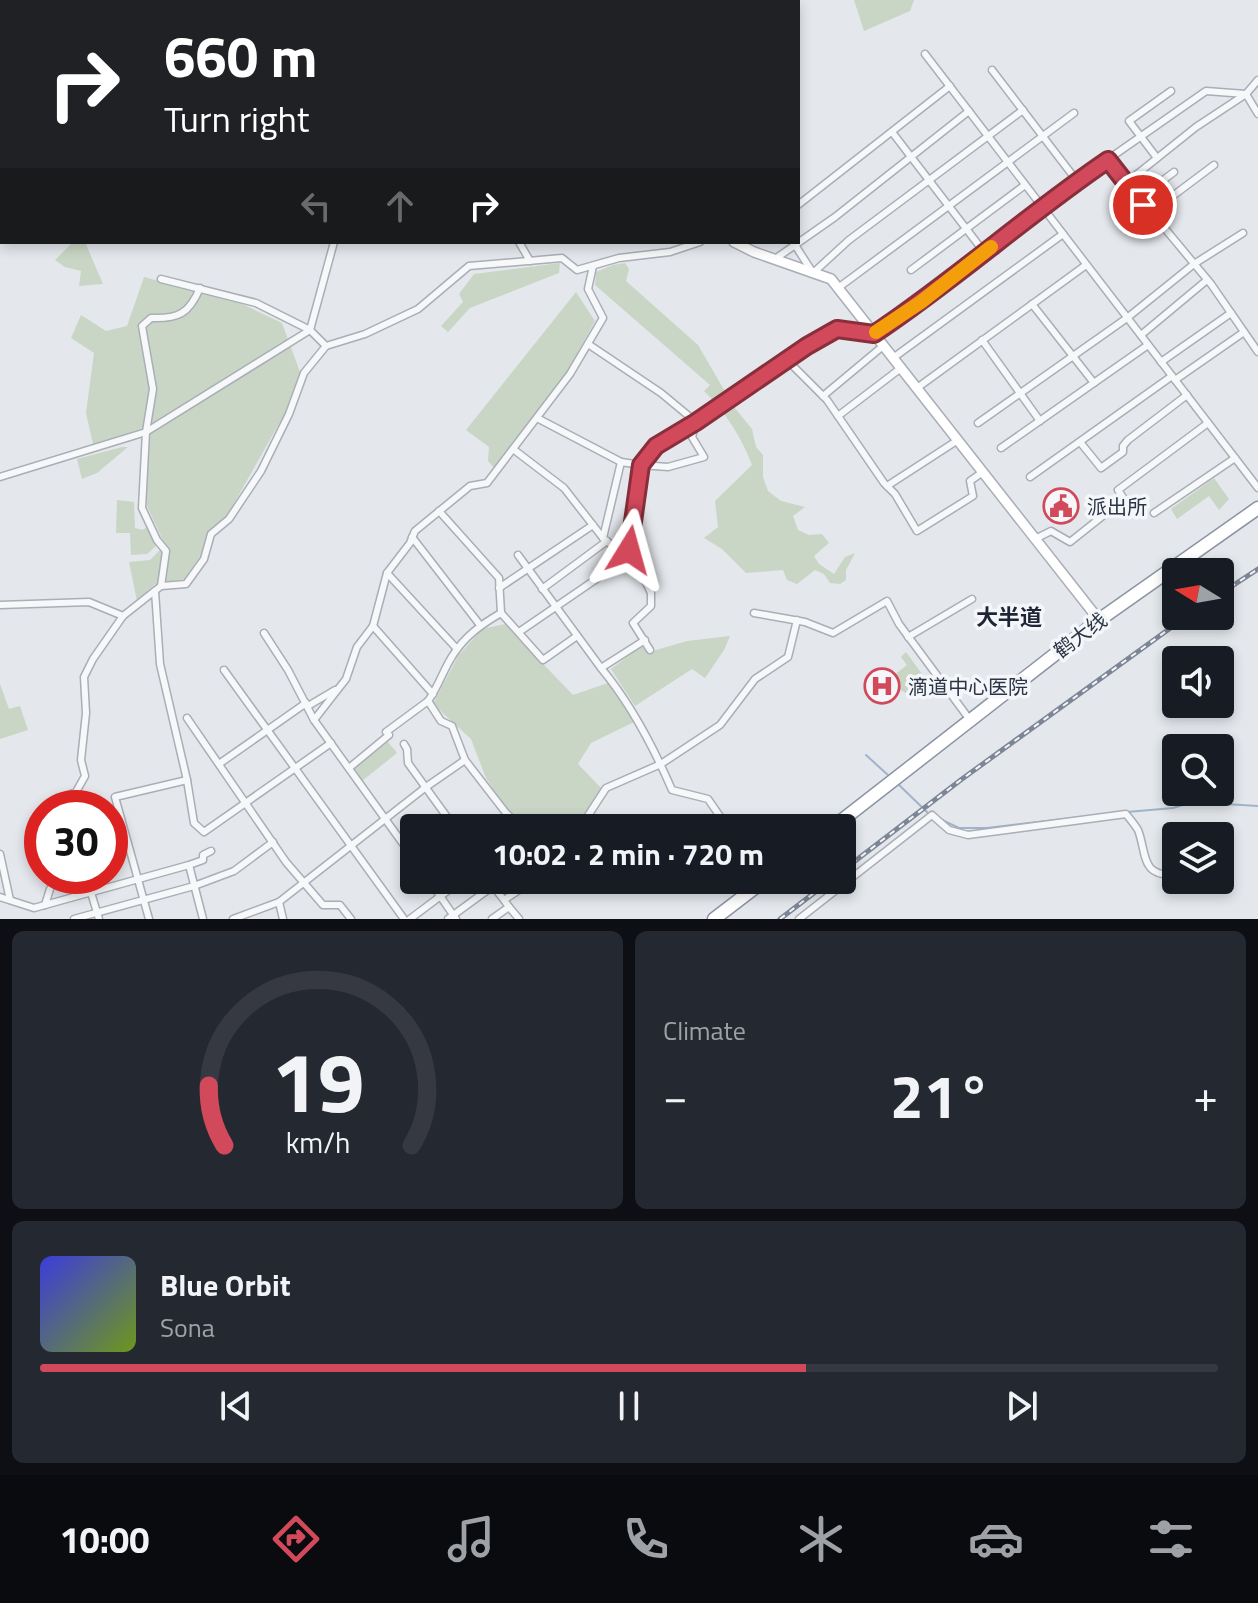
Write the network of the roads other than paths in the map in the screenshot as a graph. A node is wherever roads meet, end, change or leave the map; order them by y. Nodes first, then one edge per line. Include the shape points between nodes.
1 (925, 54) dead end
2 (992, 70) dead end
3 (1258, 80) edge
4 (950, 86) junction
5 (1171, 91) dead end
6 (1246, 94) junction
7 (1023, 110) junction
8 (969, 111) junction
9 (1074, 113) dead end
10 (1258, 114) edge
11 (892, 132) junction
12 (1042, 135) junction
13 (988, 136) junction
14 (1142, 138) junction
15 (910, 157) junction
16 (1157, 158) junction
17 (1108, 160) junction
18 (1007, 161) junction
19 (1214, 165) dead end
20 (1174, 172) dead end
21 (928, 181) junction
22 (1077, 181) junction
23 (1126, 183) junction
24 (1025, 185) junction
25 (1138, 199) junction
26 (800, 203) edge
27 (947, 206) junction
28 (1043, 208) junction
29 (1150, 213) junction
30 (965, 230) junction
31 (1243, 233) dead end
32 (1063, 234) junction
33 (800, 240) edge
34 (333, 244) edge
35 (520, 244) edge
36 (694, 244) edge
37 (739, 244) edge
38 (794, 244) edge
39 (984, 252) junction
40 (775, 259) junction
41 (530, 261) junction
42 (1194, 264) junction
43 (1086, 265) junction
44 (593, 266) junction
45 (911, 270) dead end
46 (813, 273) junction
47 (161, 279) dead end
48 (1207, 280) junction
49 (200, 288) junction
50 (838, 288) junction
51 (1032, 304) junction
52 (1231, 313) junction
53 (1127, 318) junction
54 (310, 330) junction
55 (1244, 332) junction
56 (874, 334) junction
57 (1141, 335) junction
58 (982, 340) junction
59 (588, 344) junction
60 (1148, 345) junction
61 (326, 346) junction
62 (883, 346) junction
63 (1258, 352) edge
64 (1072, 357) junction
65 (893, 358) junction
66 (788, 361) junction
67 (1161, 362) junction
68 (901, 368) junction
69 (1173, 378) junction
70 (1094, 383) junction
71 (917, 388) junction
72 (1021, 393) junction
73 (1187, 395) junction
74 (823, 396) junction
75 (838, 416) junction
76 (537, 418) junction
77 (1040, 421) junction
78 (696, 422) junction
79 (978, 423) dead end
80 (1208, 423) junction
81 (146, 432) junction
82 (958, 440) junction
83 (1080, 442) junction
84 (1001, 448) dead end
85 (513, 449) junction
86 (1235, 458) junction
87 (621, 462) junction
88 (641, 465) junction
89 (983, 472) junction
90 (0, 477) edge
91 (1030, 477) dead end
92 (887, 486) junction
93 (1258, 488) edge
94 (1258, 508) edge
95 (439, 511) junction
96 (1154, 513) dead end
97 (593, 525) junction
98 (412, 537) junction
99 (1035, 539) junction
100 (605, 540) junction
101 (518, 555) dead end
102 (627, 558) junction
103 (528, 570) junction
104 (387, 573) junction
105 (499, 588) junction
106 (158, 589) junction
107 (542, 589) junction
108 (972, 599) dead end
109 (0, 605) edge
110 (555, 606) junction
111 (501, 613) junction
112 (754, 613) dead end
113 (123, 616) junction
114 (797, 620) junction
115 (1099, 620) junction
116 (480, 625) junction
117 (373, 626) junction
118 (519, 632) junction
119 (264, 633) dead end
120 (577, 636) junction
121 (908, 637) junction
122 (645, 640) junction
123 (457, 649) junction
124 (650, 650) dead end
125 (601, 668) junction
126 (224, 670) dead end
127 (338, 689) junction
128 (433, 694) junction
129 (428, 701) junction
130 (307, 705) junction
131 (187, 718) dead end
132 (314, 720) junction
133 (970, 720) junction
134 (266, 730) junction
135 (331, 743) junction
136 (404, 744) dead end
137 (465, 760) junction
138 (219, 764) junction
139 (661, 764) junction
140 (349, 768) junction
141 (295, 770) junction
142 (187, 780) junction
143 (426, 787) junction
144 (77, 790) edge
145 (246, 804) junction
146 (445, 814) edge
147 (507, 814) edge
148 (589, 814) edge
149 (718, 814) edge
150 (850, 814) edge
151 (385, 819) junction
152 (400, 840) edge
153 (273, 842) junction
154 (351, 846) junction
155 (211, 851) dead end
156 (0, 854) edge
157 (189, 865) junction
158 (1162, 873) edge
159 (138, 878) junction
160 (128, 881) edge
161 (303, 881) junction
162 (194, 886) junction
163 (49, 894) edge
164 (81, 894) edge
165 (92, 894) edge
166 (444, 894) edge
167 (479, 894) edge
168 (500, 894) edge
169 (518, 894) edge
170 (747, 894) edge
171 (441, 896) junction
172 (0, 897) edge
173 (144, 899) junction
174 (10, 900) junction
175 (279, 902) junction
176 (507, 903) junction
177 (34, 908) junction
178 (98, 916) edge
179 (453, 918) edge
180 (38, 919) edge
181 (74, 919) edge
182 (149, 919) edge
183 (203, 919) edge
184 (233, 919) edge
185 (283, 919) edge
186 (351, 919) edge
187 (404, 919) edge
188 (410, 919) edge
189 (492, 919) edge
190 (519, 919) edge
191 (714, 919) edge
192 (799, 919) edge

1 - 4 street
2 - 7 street
3 - 6 street
4 - 8 street
4 - 11 street
5 - 14 street via 1129,121
6 - 10 street
6 - 14 street via 1206,91
6 - 16 street
7 - 12 street
7 - 13 street
8 - 13 street
8 - 15 street
9 - 12 street
11 - 15 street
11 - 26 street
12 - 18 street
12 - 22 street
13 - 18 street
13 - 21 street
14 - 16 street
14 - 17 street
15 - 21 street
15 - 33 street
16 - 23 street
17 - 22 street
17 - 23 street
18 - 24 street
18 - 27 street
19 - 29 street
20 - 25 street
21 - 27 street
21 - 46 street
22 - 28 street
23 - 25 street
24 - 28 street
24 - 30 street
25 - 29 street
27 - 30 street
27 - 50 street
28 - 32 street
28 - 39 street
29 - 42 street
30 - 39 street
30 - 45 street
31 - 42 street
32 - 43 street
32 - 65 street
34 - 54 street
35 - 41 street
36 - 44 street
37 - 40 street
38 - 40 street
38 - 46 street
39 - 56 street
40 - 46 street
41 - 44 street via 562,258 577,270
41 - 61 street via 469,266 418,309
42 - 48 street
42 - 53 street
43 - 51 street
43 - 53 street
44 - 59 street via 588,289 603,318
46 - 50 street via 831,279
47 - 49 street
48 - 52 street
48 - 57 street
49 - 54 street via 256,303
49 - 81 street via 193,304 174,318 151,318 142,326 153,389
50 - 56 street
51 - 58 street
51 - 64 street
52 - 55 street
52 - 67 street
53 - 57 street
53 - 64 street
54 - 61 street
54 - 81 street
55 - 63 street
55 - 69 street
56 - 62 street
56 - 66 street via 837,329
57 - 60 street
58 - 71 street
58 - 72 street
59 - 76 street
59 - 78 street
60 - 67 street
60 - 70 street
61 - 106 street via 304,373 261,471 229,519 211,534 204,559 186,584
62 - 65 street
62 - 74 street
64 - 70 street
64 - 72 street
65 - 68 street
66 - 74 street
66 - 78 street
67 - 69 street
68 - 71 street
68 - 75 street
69 - 73 street
69 - 83 street
70 - 77 street
71 - 82 street
72 - 77 street
72 - 79 street
73 - 80 street
73 - 83 street via 1101,468
74 - 75 street
75 - 92 street
76 - 85 street
76 - 87 street
77 - 84 street
78 - 88 street via 656,446
78 - 88 street via 692,437 704,457 668,467
80 - 86 street
80 - 99 street via 1118,490 1124,499 1070,542 1051,531
81 - 90 street
81 - 106 street via 142,508 166,551
82 - 89 street
82 - 92 street
83 - 91 street
85 - 95 street via 487,483 470,486
85 - 97 street via 564,488
86 - 93 street
86 - 96 street
87 - 88 street
87 - 100 street
88 - 102 street
89 - 92 street via 970,481 973,496 917,531
89 - 99 street
94 - 115 highway, 鹤大线
95 - 98 street
95 - 105 street via 499,578
97 - 100 street
97 - 103 street
98 - 104 street
98 - 116 street
99 - 115 street
100 - 102 street
100 - 107 street
101 - 103 street
102 - 110 street
102 - 122 street via 639,568 651,593 651,606 633,623
103 - 105 street
103 - 107 street
104 - 117 street
104 - 123 street
105 - 111 street
106 - 113 street
106 - 142 street via 160,664
107 - 110 street
108 - 121 street
109 - 113 street via 89,602
110 - 118 street
110 - 120 street
111 - 116 street
111 - 118 street
112 - 114 street
113 - 144 street via 84,677 85,776
114 - 121 street via 833,633 887,601
114 - 139 street via 788,657 755,679 720,725
115 - 133 highway, 鹤大线
116 - 123 street
117 - 127 street
117 - 128 street
118 - 120 street via 543,660
119 - 130 street
120 - 125 street
121 - 133 street
122 - 124 street
122 - 125 street
123 - 128 street
125 - 139 street
126 - 134 street
127 - 130 street
127 - 132 street
128 - 129 street
129 - 137 street via 441,721 452,726
129 - 140 street
130 - 132 street
130 - 134 street
131 - 138 street
132 - 135 street
133 - 150 highway, 鹤大线
134 - 138 street
134 - 141 street
135 - 140 street
135 - 141 street
136 - 143 street via 408,763
137 - 143 street
137 - 147 street
138 - 145 street
139 - 148 street via 606,788
139 - 149 street via 672,790 708,799
140 - 151 street
141 - 145 street
141 - 154 street
142 - 145 street via 194,823 204,832
142 - 159 street via 115,797
143 - 146 street
143 - 151 street
145 - 153 street
151 - 152 street
151 - 154 street
153 - 161 street
153 - 162 street via 234,871
154 - 161 street
154 - 187 street
155 - 157 street
156 - 174 street
157 - 159 street
157 - 162 street
158 - 192 street via 1143,860 1138,830 1126,814 968,835 949,830 932,815
159 - 160 street
159 - 173 street
161 - 175 street
161 - 186 street via 323,905 340,905
162 - 173 street
162 - 183 street
163 - 177 street via 46,904
164 - 177 street
165 - 178 street
166 - 171 street
167 - 179 street
168 - 176 street
169 - 176 street
170 - 191 highway
171 - 179 street
171 - 188 street
172 - 174 street
173 - 178 street
173 - 182 street
174 - 177 street
175 - 184 street
175 - 185 street
176 - 189 street
176 - 190 street
177 - 180 street
178 - 181 street

